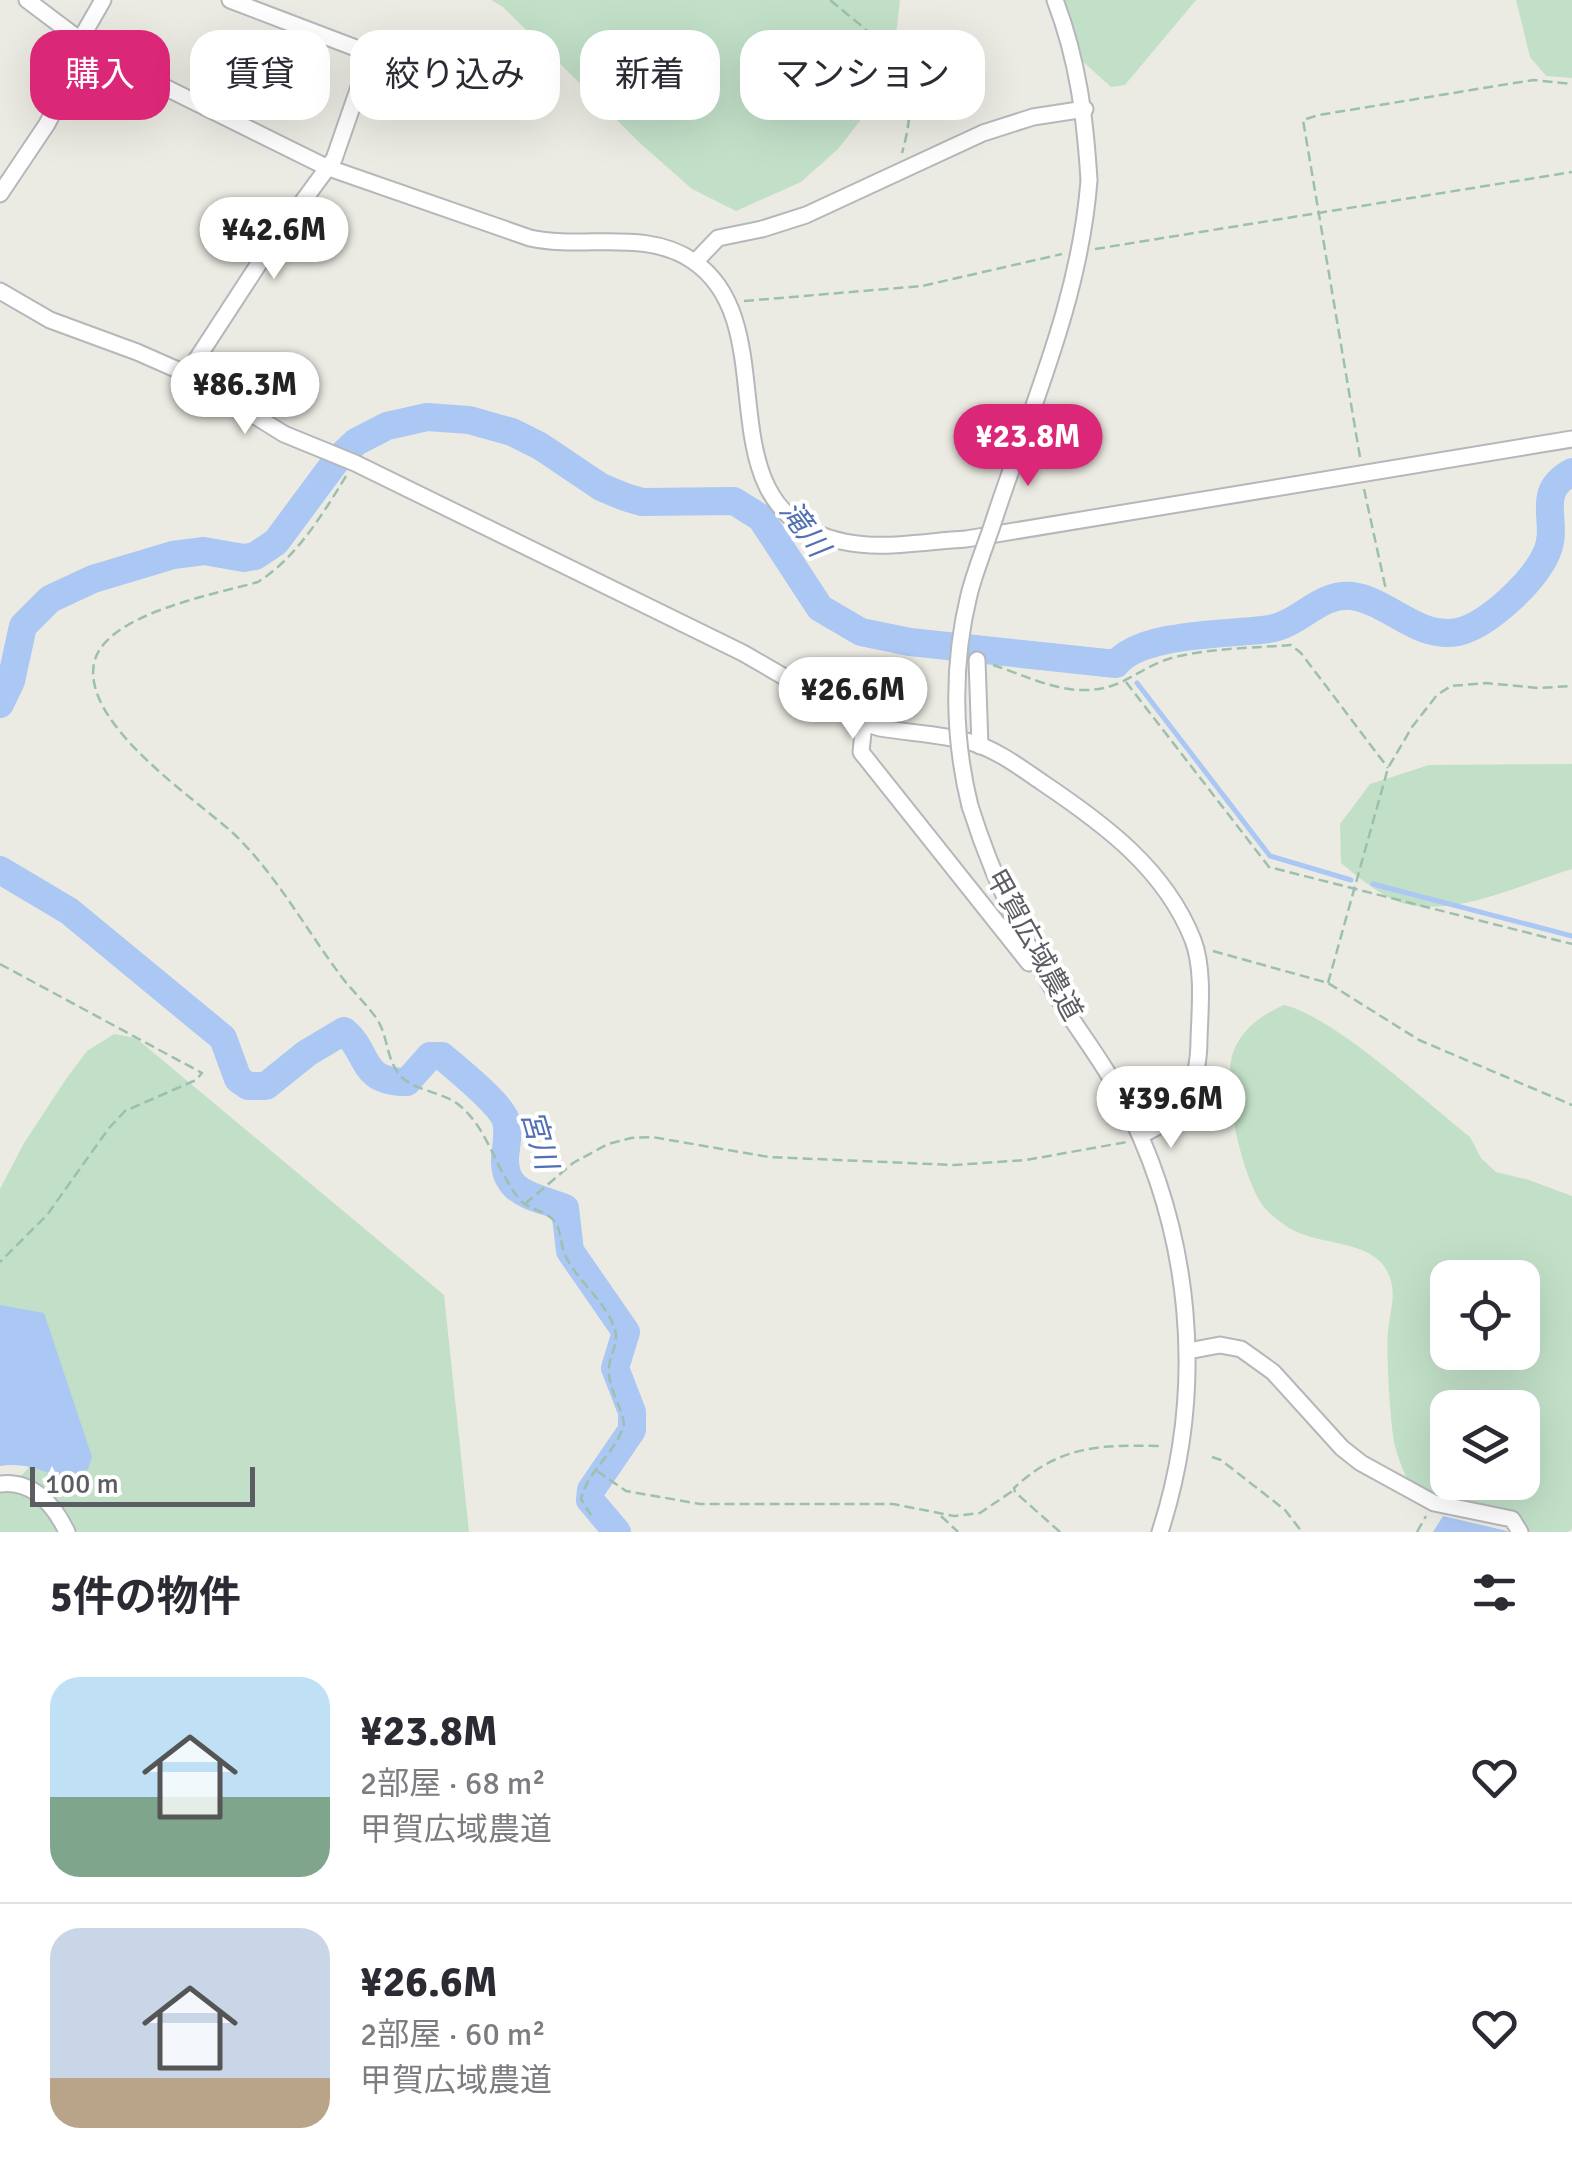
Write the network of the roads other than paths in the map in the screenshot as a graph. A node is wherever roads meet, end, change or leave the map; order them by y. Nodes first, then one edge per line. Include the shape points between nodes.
1 (26, 0) edge
2 (102, 0) edge
3 (230, 0) edge
4 (1055, 0) edge
5 (66, 30) edge
6 (89, 30) edge
7 (170, 87) edge
8 (1085, 109) junction
9 (47, 120) edge
10 (326, 167) junction
11 (0, 194) edge
12 (695, 262) junction
13 (0, 291) edge
14 (186, 374) junction
15 (1572, 440) edge
16 (977, 660) road end
17 (864, 722) junction
18 (980, 746) junction
19 (1057, 997) junction
20 (1142, 1138) junction
21 (1188, 1350) junction
22 (0, 1484) edge
23 (67, 1532) edge
24 (1160, 1532) edge
25 (1520, 1532) edge

1 - 5 street
2 - 6 street
3 - 10 street via 369,58
4 - 8 street, 甲賀広域農道
7 - 10 street
8 - 12 street via 1007,124 806,214 718,238
8 - 19 street, 甲賀広域農道, bridge via 1089,180 1082,242 1064,317 969,594 957,692 970,806 1008,909
9 - 11 street
10 - 12 street via 530,238 635,242
10 - 14 street
12 - 15 street via 728,302 754,452 774,501 818,534 842,542 966,539
13 - 14 street via 50,320
14 - 17 street via 284,434 742,653
16 - 18 street
17 - 18 street
17 - 19 street via 861,752
18 - 20 street via 1099,820 1139,856 1194,943 1199,1064 1188,1098
19 - 20 street, 甲賀広域農道
20 - 21 street, 甲賀広域農道 via 1182,1272
21 - 24 street, 甲賀広域農道 via 1183,1440
21 - 25 street via 1227,1344 1242,1349 1274,1372 1352,1457 1434,1503 1512,1518
22 - 23 street via 27,1486 42,1496

